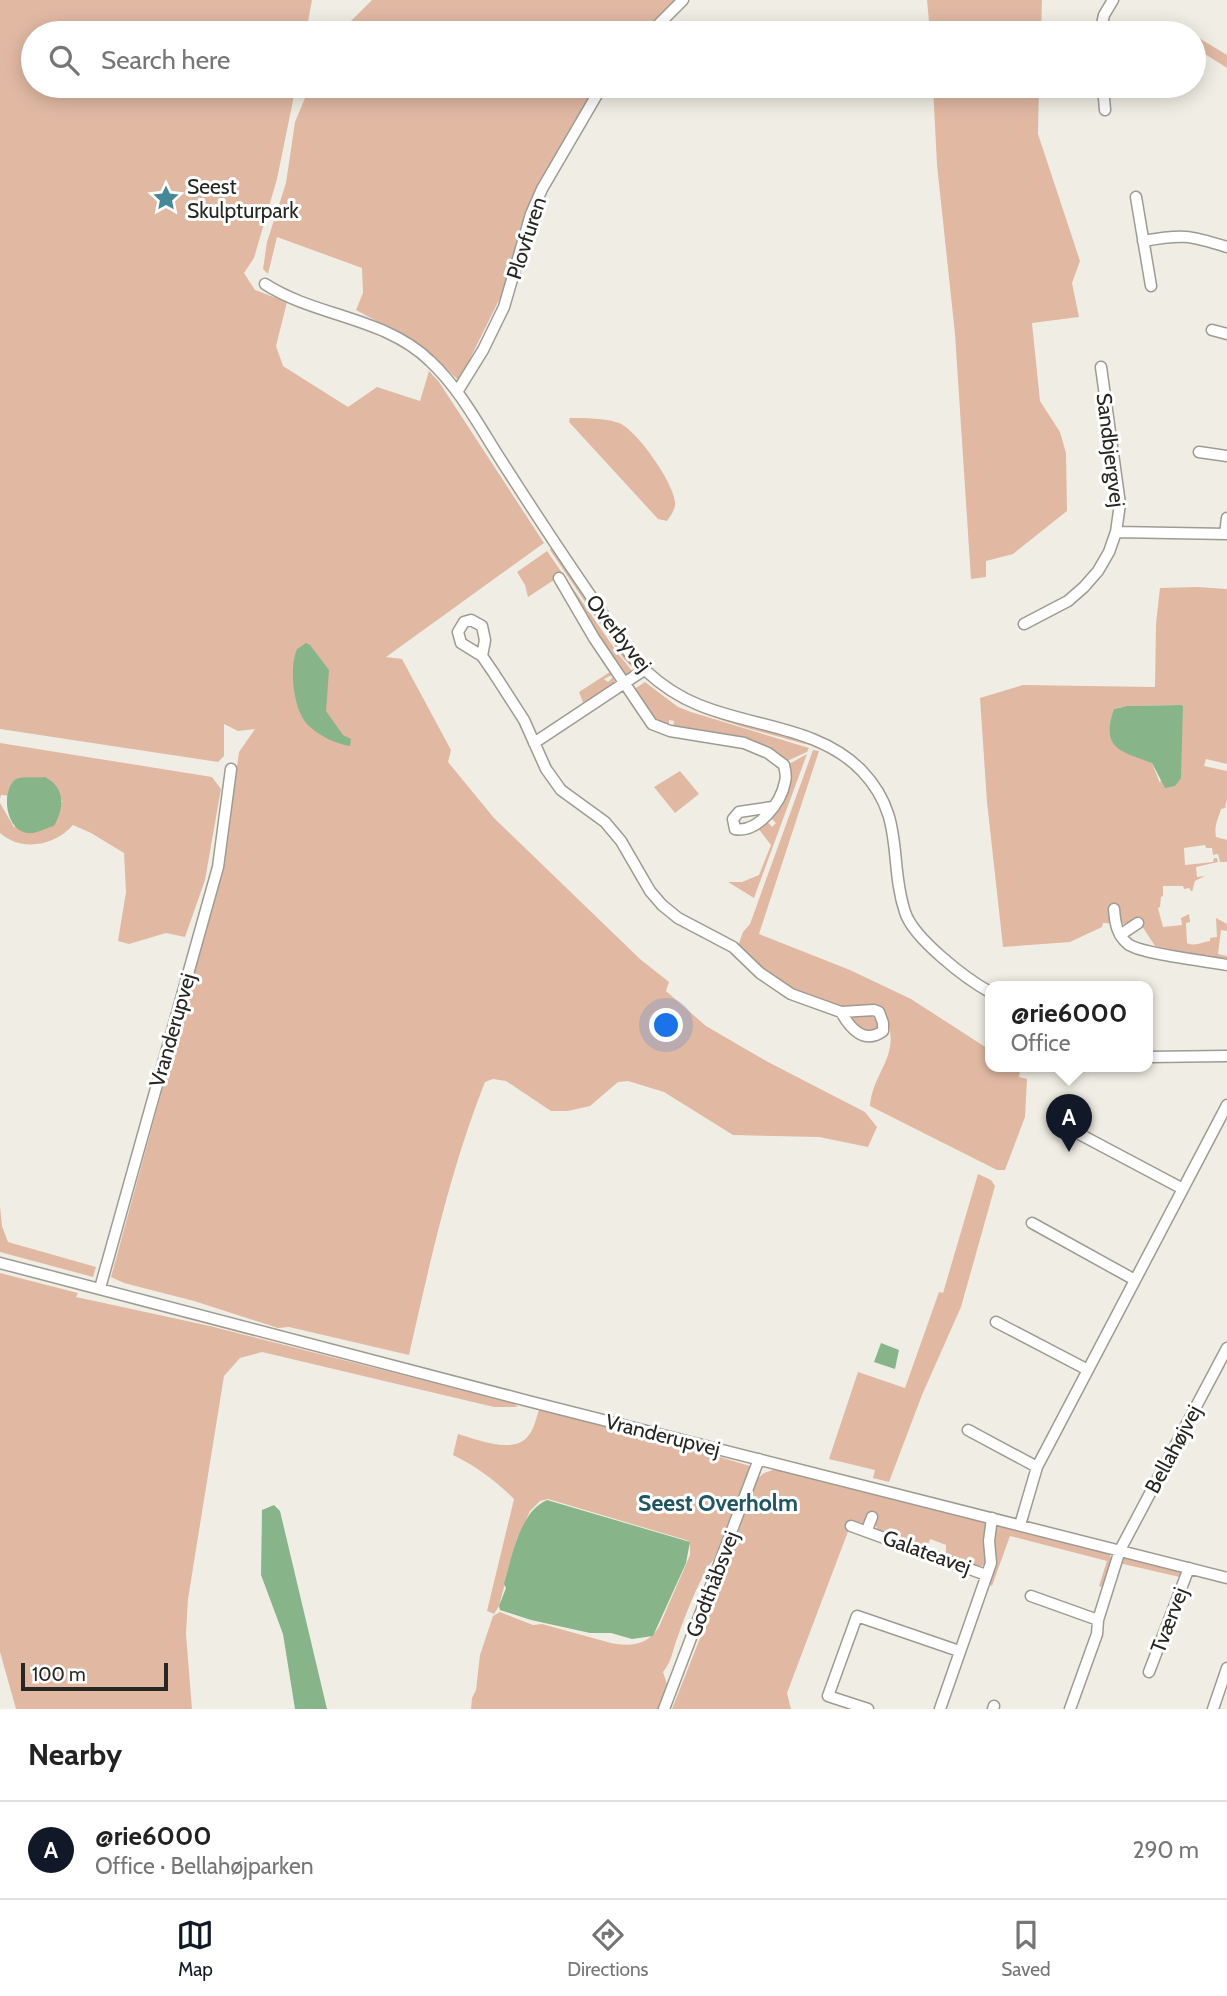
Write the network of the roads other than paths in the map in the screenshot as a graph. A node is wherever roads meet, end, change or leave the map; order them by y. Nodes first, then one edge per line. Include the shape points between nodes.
1 (683, 0) edge
2 (1113, 0) edge
3 (662, 21) edge
4 (1103, 21) edge
5 (595, 98) edge
6 (1104, 98) edge
7 (1105, 110) dead end
8 (1136, 197) dead end
9 (1143, 241) junction
10 (1227, 247) edge
11 (265, 284) dead end
12 (1151, 286) dead end
13 (1212, 330) dead end
14 (1227, 334) edge
15 (1101, 367) dead end
16 (457, 392) junction
17 (1199, 452) dead end
18 (1227, 456) edge
19 (1227, 518) edge
20 (1116, 532) junction
21 (1226, 534) edge
22 (559, 578) dead end
23 (1024, 624) dead end
24 (482, 656) dead end
25 (644, 670) junction
26 (623, 683) junction
27 (534, 743) junction
28 (232, 769) dead end
29 (772, 807) dead end
30 (1114, 909) dead end
31 (1138, 923) dead end
32 (1120, 935) junction
33 (1227, 965) edge
34 (985, 988) edge
35 (841, 1012) dead end
36 (1227, 1056) edge
37 (1153, 1057) edge
38 (1227, 1105) edge
39 (1068, 1128) dead end
40 (1183, 1189) junction
41 (1032, 1223) dead end
42 (0, 1263) edge
43 (1135, 1280) junction
44 (100, 1288) junction
45 (996, 1322) dead end
46 (1227, 1348) edge
47 (1088, 1370) junction
48 (968, 1430) dead end
49 (759, 1459) junction
50 (1037, 1467) junction
51 (872, 1517) dead end
52 (992, 1518) junction
53 (1020, 1525) junction
54 (851, 1526) dead end
55 (867, 1530) junction
56 (1119, 1550) junction
57 (1189, 1568) junction
58 (986, 1575) junction
59 (1227, 1578) edge
60 (1031, 1596) dead end
61 (1098, 1620) junction
62 (959, 1651) junction
63 (1227, 1668) edge
64 (1149, 1672) dead end
65 (664, 1709) edge
66 (868, 1709) edge
67 (940, 1709) edge
68 (1070, 1709) edge
69 (1213, 1709) edge

1 - 3 street
2 - 4 street
5 - 16 street, Plovfuren via 542,189 504,307
6 - 7 street
8 - 9 street
9 - 10 street via 1194,236
9 - 12 street
11 - 16 street, Overbyvej via 365,323 412,347
13 - 14 street
15 - 20 street, Sandbjergvej via 1120,503
16 - 25 street, Overbyvej via 554,544
17 - 18 street
19 - 21 street
20 - 21 street, Sandbjergvej
20 - 23 street, Sandbjergvej via 1098,571 1084,587 1068,601
22 - 26 street
24 - 27 street
25 - 26 street
25 - 34 street, Overbyvej via 701,706 814,740 862,771 890,819 908,922 945,960
26 - 27 street
26 - 29 street via 652,724 744,743 777,757 786,776
27 - 35 street via 561,790 605,822 662,905 733,947 779,987
28 - 44 street, Vranderupvej via 218,867
30 - 32 street
31 - 32 street
32 - 33 street via 1135,948
36 - 37 street
38 - 40 street
39 - 40 street
40 - 43 street
41 - 43 street
42 - 44 street, Vranderupvej
43 - 47 street
44 - 49 street, Vranderupvej
45 - 47 street
46 - 56 street, Bellahøjvej
47 - 50 street
48 - 50 street
49 - 52 street, Vranderupvej
49 - 65 street, Godthåbsvej
50 - 53 street
51 - 55 street, Galateavej
52 - 53 street, Vranderupvej
52 - 58 street, Galateavej via 991,1563
53 - 56 street, Vranderupvej
54 - 55 street, Galateavej
55 - 58 street, Galateavej
56 - 57 street, Vranderupvej
56 - 61 street, Bellahøjvej
57 - 59 street, Vranderupvej
57 - 64 street, Tværvej
58 - 62 street, Galateavej
60 - 61 street
61 - 68 street, Bellahøjvej
62 - 66 street via 857,1616 828,1696
62 - 67 street, Galateavej
63 - 69 street

